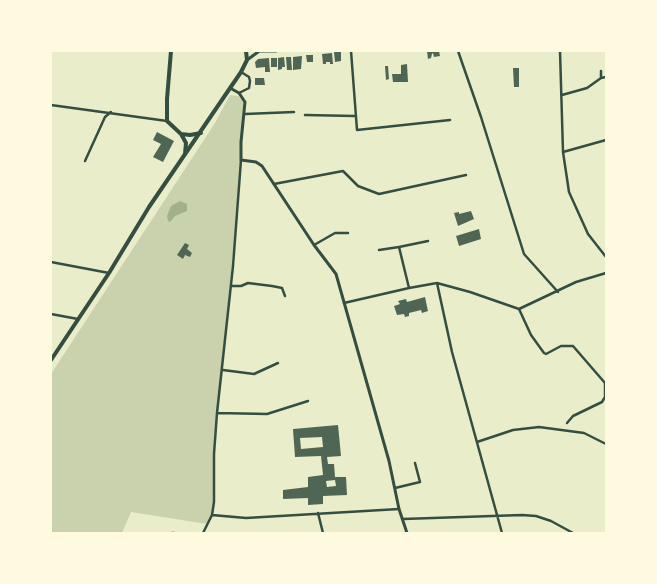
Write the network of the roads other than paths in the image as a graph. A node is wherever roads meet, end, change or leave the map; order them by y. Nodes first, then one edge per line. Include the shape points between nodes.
1 (246, 51) edge
2 (276, 51) edge
3 (352, 51) edge
4 (458, 51) edge
5 (560, 51) edge
6 (170, 52) edge
7 (257, 52) edge
8 (247, 60) junction
9 (601, 71) dead end
10 (241, 72) junction
11 (606, 77) edge
12 (601, 78) junction
13 (230, 88) junction
14 (239, 93) junction
15 (562, 95) junction
16 (51, 105) edge
17 (111, 112) junction
18 (294, 112) dead end
19 (245, 114) junction
20 (305, 115) dead end
21 (356, 116) junction
22 (450, 120) dead end
23 (168, 121) junction
24 (200, 133) junction
25 (180, 134) junction
26 (606, 140) edge
27 (563, 152) junction
28 (185, 156) junction
29 (241, 160) junction
30 (85, 161) dead end
31 (466, 175) dead end
32 (274, 184) junction
33 (348, 233) dead end
34 (428, 241) dead end
35 (314, 245) junction
36 (399, 247) junction
37 (379, 250) dead end
38 (606, 257) edge
39 (51, 262) edge
40 (109, 273) junction
41 (606, 273) edge
42 (437, 283) junction
43 (231, 286) junction
44 (409, 288) junction
45 (558, 292) junction
46 (285, 296) dead end
47 (344, 303) junction
48 (519, 309) junction
49 (51, 314) edge
50 (78, 319) junction
51 (51, 360) edge
52 (278, 363) dead end
53 (223, 370) junction
54 (308, 401) dead end
55 (218, 413) junction
56 (567, 423) dead end
57 (477, 442) junction
58 (606, 444) edge
59 (415, 463) dead end
60 (396, 488) junction
61 (400, 509) junction
62 (318, 513) junction
63 (212, 515) junction
64 (497, 516) junction
65 (403, 519) junction
66 (203, 533) edge
67 (324, 533) edge
68 (407, 533) edge
69 (502, 533) edge
70 (573, 533) edge

1 - 8 main road
2 - 7 street
3 - 21 street
4 - 45 street via 524,254
5 - 15 street
6 - 23 main road
7 - 8 street
8 - 10 main road
9 - 12 street
10 - 13 main road
10 - 14 street via 250,81 249,88
11 - 12 street
12 - 15 street via 587,88
13 - 14 street
13 - 24 main road
14 - 19 street via 245,102
15 - 27 street
16 - 17 street
17 - 23 street
17 - 30 street via 105,117
18 - 19 street
19 - 29 street
20 - 21 street
21 - 22 street via 357,130
23 - 25 main road
24 - 25 main road
24 - 28 main road
25 - 28 main road via 186,143
26 - 27 street
27 - 38 street via 568,192 588,234
28 - 40 main road
29 - 32 street via 262,166
29 - 43 street
31 - 32 street via 379,194 358,186 343,171
32 - 35 street
33 - 35 street via 335,233
34 - 36 street
35 - 47 street via 336,274
36 - 37 street
36 - 44 street
39 - 40 street
40 - 50 main road
41 - 45 street
42 - 44 street
42 - 48 street
42 - 57 street
43 - 46 street via 248,283 282,288
43 - 53 street
44 - 47 street
45 - 48 street
47 - 60 street
48 - 56 street via 544,353 561,346 573,346 605,383 602,402 573,416
49 - 50 street
50 - 51 main road
52 - 53 street via 254,374
53 - 55 street
54 - 55 street via 267,414
55 - 63 street
57 - 58 street via 513,430 539,427 584,433
57 - 64 street
59 - 60 street via 420,482
60 - 61 street
61 - 62 street
61 - 65 street
62 - 63 street via 246,518
62 - 67 street
63 - 66 street
64 - 65 street
64 - 69 street
64 - 70 street via 536,516
65 - 68 street

